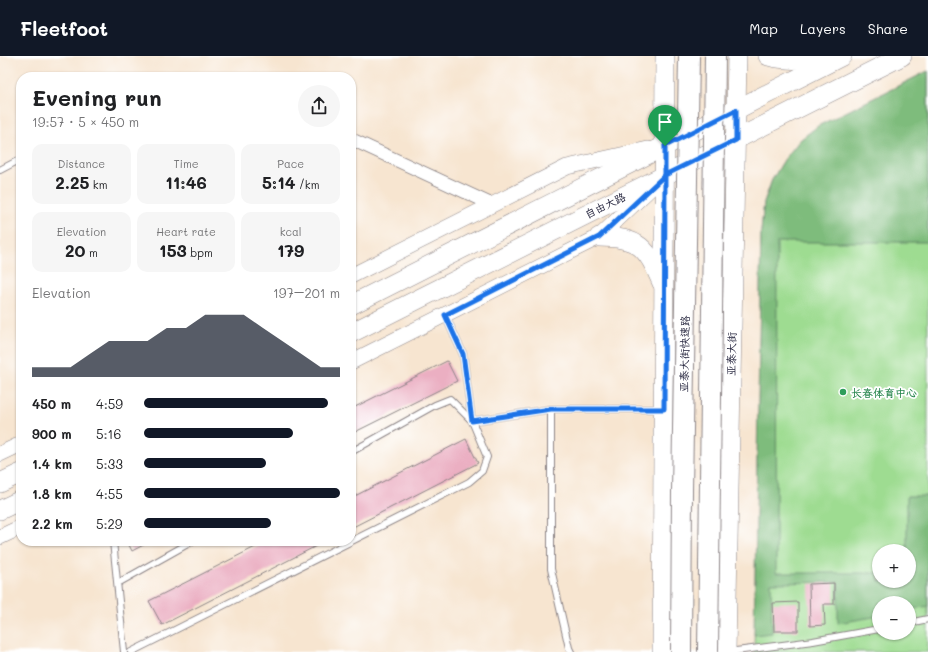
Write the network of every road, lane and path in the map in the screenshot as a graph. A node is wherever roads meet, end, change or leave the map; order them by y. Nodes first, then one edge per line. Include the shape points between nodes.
1 (665, 56) edge
2 (688, 56) edge
3 (715, 56) edge
4 (737, 56) edge
5 (768, 56) edge
6 (822, 56) edge
7 (842, 56) edge
8 (902, 56) edge
9 (736, 110) junction
10 (736, 140) junction
11 (356, 141) edge
12 (665, 146) junction
13 (16, 162) edge
14 (0, 170) edge
15 (665, 175) junction
16 (493, 204) junction
17 (599, 237) junction
18 (356, 273) edge
19 (665, 288) junction
20 (356, 302) edge
21 (445, 315) junction
22 (356, 330) edge
23 (356, 360) edge
24 (551, 409) junction
25 (664, 409) junction
26 (472, 421) junction
27 (16, 446) edge
28 (356, 449) edge
29 (0, 454) edge
30 (16, 476) edge
31 (0, 484) edge
32 (16, 502) edge
33 (0, 510) edge
34 (16, 529) edge
35 (0, 537) edge
36 (356, 538) edge
37 (114, 546) edge
38 (184, 546) edge
39 (341, 546) edge
40 (118, 583) junction
41 (928, 619) edge
42 (916, 622) edge
43 (872, 629) edge
44 (124, 652) edge
45 (131, 652) edge
46 (571, 652) edge
47 (662, 652) edge
48 (681, 652) edge
49 (708, 652) edge
50 (726, 652) edge

1 - 12 main road
2 - 48 highway, 亚泰大街快速路, bridge
3 - 49 highway, bridge
4 - 9 main road, 亚泰大街
5 - 6 main road via 783,60
7 - 9 main road
8 - 10 main road, 自由大路
9 - 10 main road, 亚泰大街
9 - 12 main road
10 - 15 main road, 自由大路
10 - 50 main road, 亚泰大街
11 - 16 street
12 - 15 main road
12 - 16 street via 566,167
12 - 20 main road
13 - 14 lane
15 - 17 street
15 - 19 main road
15 - 22 main road, 自由大路
16 - 18 street
17 - 19 main road via 626,239 645,250
17 - 21 street
19 - 25 main road
21 - 23 street
21 - 26 lane via 463,354
24 - 25 lane
24 - 26 lane
24 - 46 lane via 551,569
25 - 47 main road
26 - 28 lane via 450,399
26 - 36 lane via 487,457 482,471 468,482
27 - 29 street
30 - 31 main road
32 - 33 main road
34 - 35 street
37 - 40 lane
38 - 40 lane
39 - 45 lane
40 - 44 lane
41 - 42 lane
43 - 50 lane via 813,641

